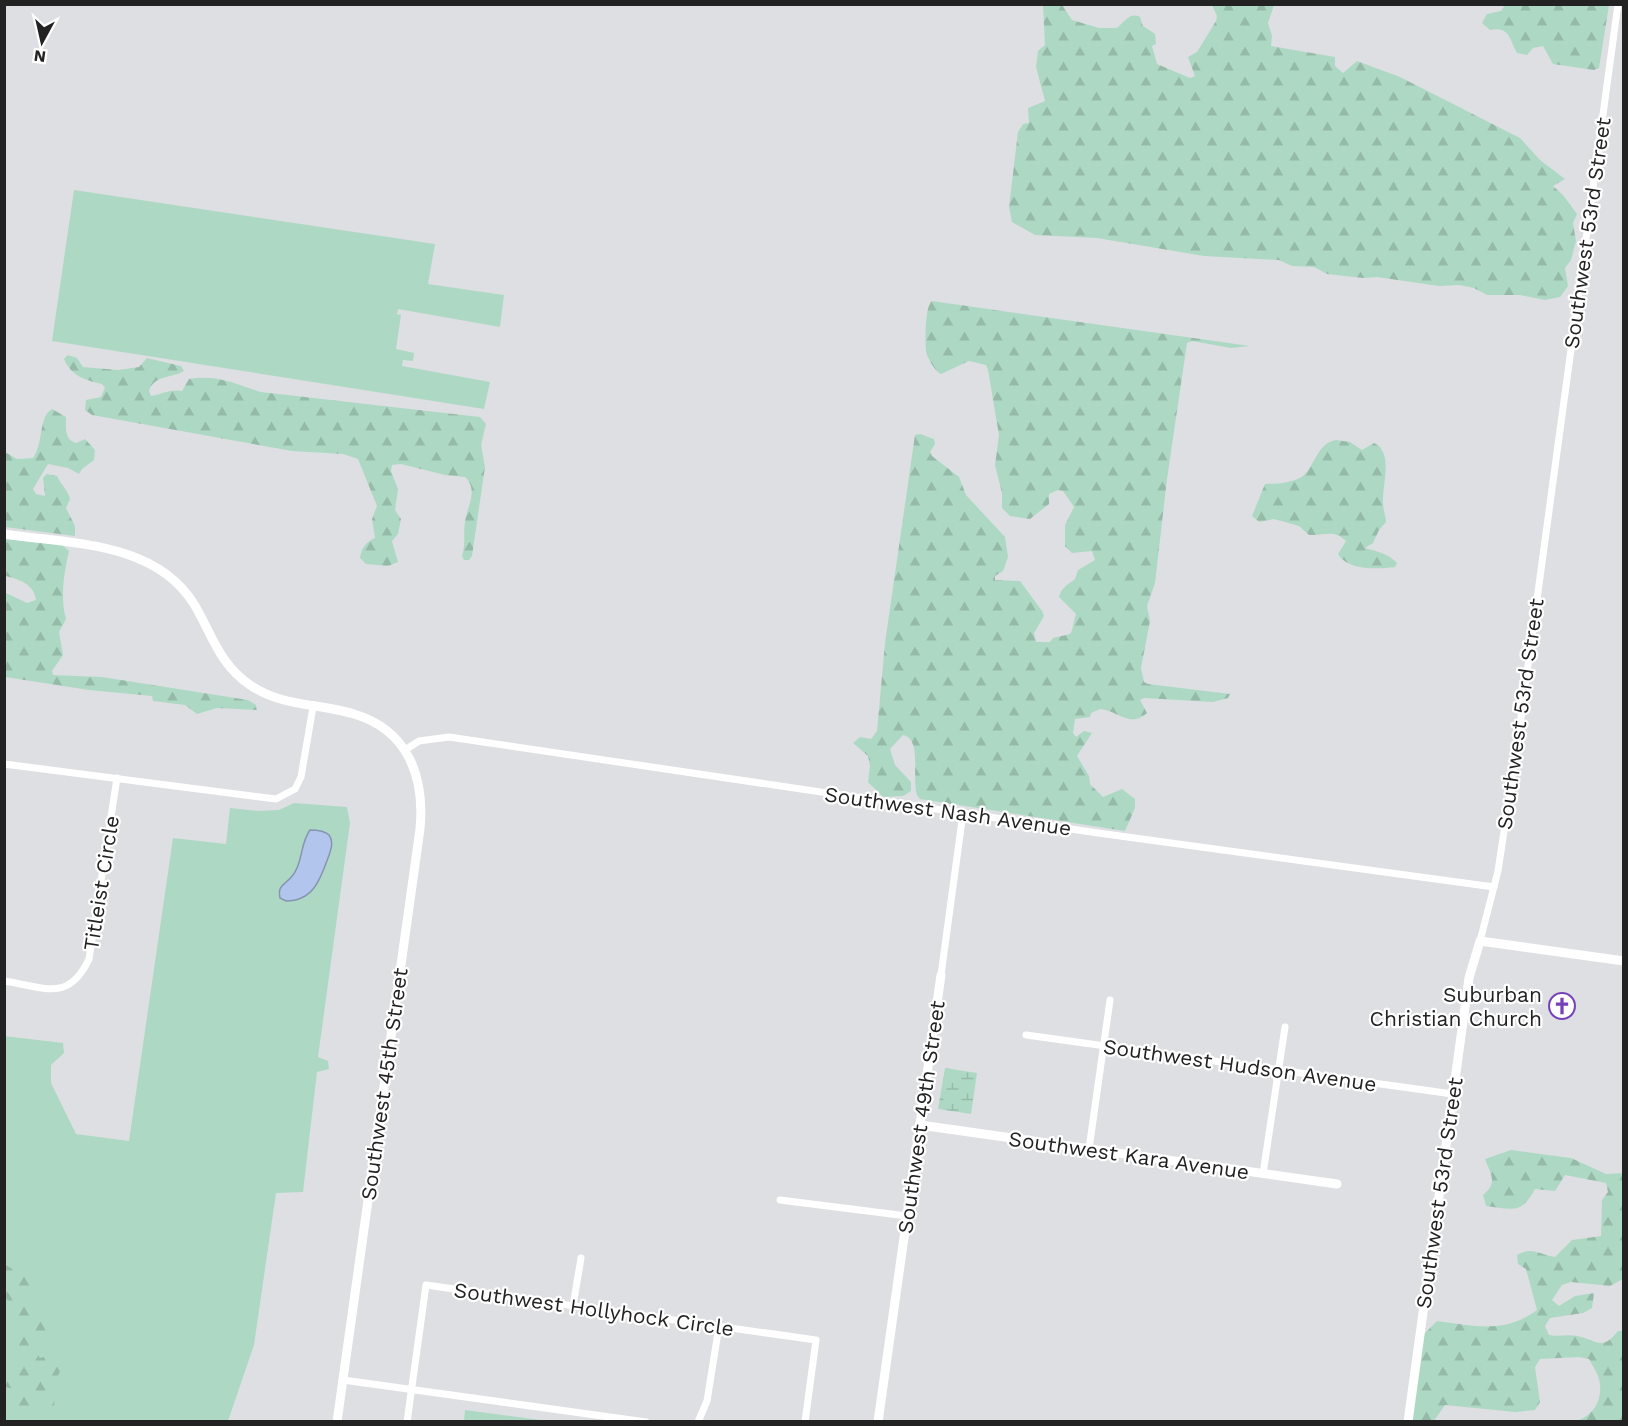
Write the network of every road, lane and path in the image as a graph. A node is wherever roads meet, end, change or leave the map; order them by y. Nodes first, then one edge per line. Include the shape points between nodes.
1 (1618, 4) edge
2 (4, 534) edge
3 (313, 707) junction
4 (405, 750) junction
5 (4, 764) edge
6 (117, 778) junction
7 (963, 813) junction
8 (1494, 887) junction
9 (1480, 941) junction
10 (1623, 961) edge
11 (941, 975) joint
12 (4, 981) edge
13 (1110, 1000) dead end
14 (1285, 1027) dead end
15 (1026, 1035) dead end
16 (1104, 1046) junction
17 (1278, 1070) junction
18 (1453, 1095) junction
19 (920, 1125) junction
20 (1089, 1149) junction
21 (1263, 1174) junction
22 (1337, 1184) dead end
23 (780, 1200) dead end
24 (907, 1216) junction
25 (581, 1258) dead end
26 (573, 1306) junction
27 (719, 1326) junction
28 (343, 1380) junction
29 (412, 1390) junction
30 (337, 1422) edge
31 (407, 1422) edge
32 (646, 1422) edge
33 (698, 1422) edge
34 (805, 1422) edge
35 (878, 1422) edge
36 (1408, 1422) edge

1 - 8 street, Southwest 53rd Street via 1518,739
2 - 3 street via 120,552 148,562 186,593 215,648 234,672 260,692 284,702
3 - 4 street via 367,719 394,736
3 - 6 street via 302,777 295,789 276,799
4 - 7 street, Southwest Nash Avenue via 420,741 449,737
4 - 28 street, Southwest 45th Street via 420,782 421,814
5 - 6 street
6 - 12 street, Titleist Circle via 89,959 80,979 60,990
7 - 8 street, Southwest Nash Avenue
7 - 11 street, Southwest 49th Street
8 - 9 street, Southwest 53rd Street
9 - 10 street
9 - 18 street, Southwest 53rd Street via 1469,978
11 - 19 street, Southwest 49th Street
13 - 16 street
14 - 17 street
15 - 16 street, Southwest Hudson Avenue
16 - 17 street, Southwest Hudson Avenue
16 - 20 street
17 - 18 street, Southwest Hudson Avenue
17 - 21 street
18 - 36 street, Southwest 53rd Street
19 - 20 street, Southwest Kara Avenue
19 - 24 street, Southwest 49th Street
20 - 21 street, Southwest Kara Avenue
21 - 22 street, Southwest Kara Avenue
23 - 24 street
24 - 35 street, Southwest 49th Street
25 - 26 street
26 - 27 street, Southwest Hollyhock Circle
26 - 29 street, Southwest Hollyhock Circle via 426,1285
27 - 33 street via 707,1401
27 - 34 street, Southwest Hollyhock Circle via 816,1340
28 - 29 street
28 - 30 street, Southwest 45th Street
29 - 31 street, Southwest Hollyhock Circle
29 - 32 street

